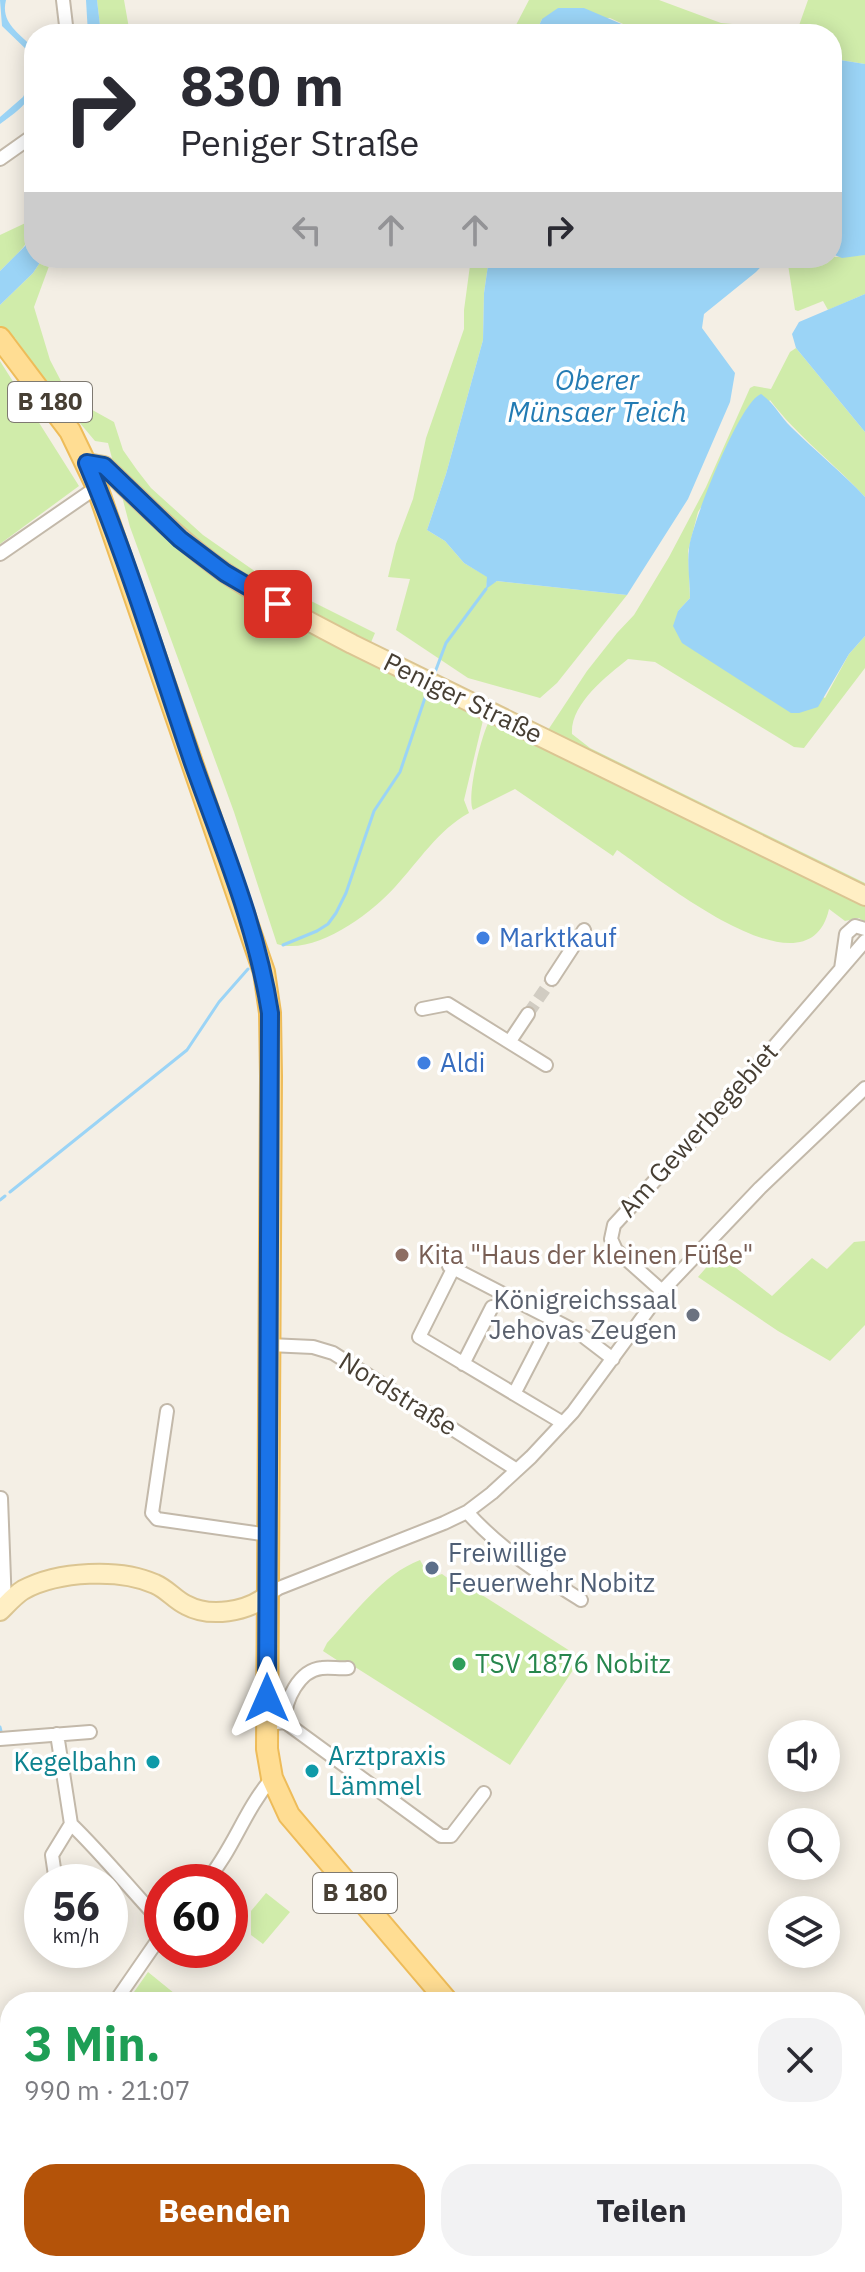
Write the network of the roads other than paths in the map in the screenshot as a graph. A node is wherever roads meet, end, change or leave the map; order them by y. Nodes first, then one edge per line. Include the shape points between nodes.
1 (63, 0) edge
2 (66, 24) edge
3 (24, 142) edge
4 (0, 159) edge
5 (3, 342) edge
6 (87, 463) junction
7 (97, 487) junction
8 (0, 554) edge
9 (865, 896) edge
10 (865, 929) edge
11 (584, 930) dead end
12 (865, 941) edge
13 (841, 969) junction
14 (552, 979) tunnel mouth
15 (422, 1009) dead end
16 (528, 1014) tunnel mouth
17 (510, 1041) junction
18 (546, 1065) dead end
19 (865, 1088) edge
20 (662, 1291) junction
21 (492, 1307) dead end
22 (543, 1338) dead end
23 (269, 1345) junction
24 (613, 1359) junction
25 (463, 1364) junction
26 (514, 1394) junction
27 (167, 1411) dead end
28 (563, 1423) junction
29 (517, 1470) junction
30 (1, 1498) edge
31 (467, 1512) junction
32 (269, 1535) junction
33 (268, 1595) junction
34 (581, 1600) dead end
35 (2, 1608) edge
36 (348, 1668) dead end
37 (276, 1723) junction
38 (90, 1732) dead end
39 (57, 1734) junction
40 (3, 1739) edge
41 (272, 1778) junction
42 (484, 1793) dead end
43 (71, 1824) junction
44 (53, 1864) edge
45 (219, 1864) edge
46 (144, 1904) edge
47 (144, 1960) edge
48 (122, 1992) edge
49 (439, 1992) edge

1 - 2 street
3 - 4 street
5 - 6 main road, B 180 via 62,419
6 - 7 main road, B 180
6 - 9 street, Peniger Straße via 104,466 180,539 278,604
7 - 8 street
7 - 23 main road, B 180 via 264,972 271,1076
10 - 13 street, Am Gewerbegebiet via 855,926 846,934
11 - 14 street
12 - 13 street, Am Gewerbegebiet
13 - 20 street, Am Gewerbegebiet via 614,1225 611,1239 616,1250
15 - 17 street via 448,1004
16 - 17 street
17 - 18 street
19 - 20 street
20 - 24 street
21 - 25 street
22 - 26 street
23 - 29 street, Nordstraße via 333,1353
23 - 32 main road, B 180
24 - 25 street via 579,1333 451,1267 419,1337
24 - 28 street
25 - 26 street
26 - 28 street
27 - 32 street via 152,1513 157,1519
28 - 29 street
29 - 31 street
30 - 35 street
31 - 33 street
31 - 34 street via 508,1552
32 - 33 main road, B 180
33 - 35 street via 243,1609 213,1612 188,1607 157,1585 130,1576 95,1573 23,1591
33 - 37 main road, B 180
36 - 37 street via 306,1673
37 - 41 main road, B 180 via 267,1749
37 - 42 street via 447,1837
38 - 39 street
39 - 40 street
39 - 43 street
41 - 45 street via 255,1797
41 - 49 main road, B 180 via 289,1815
43 - 44 street via 52,1855
43 - 46 street
47 - 48 street

